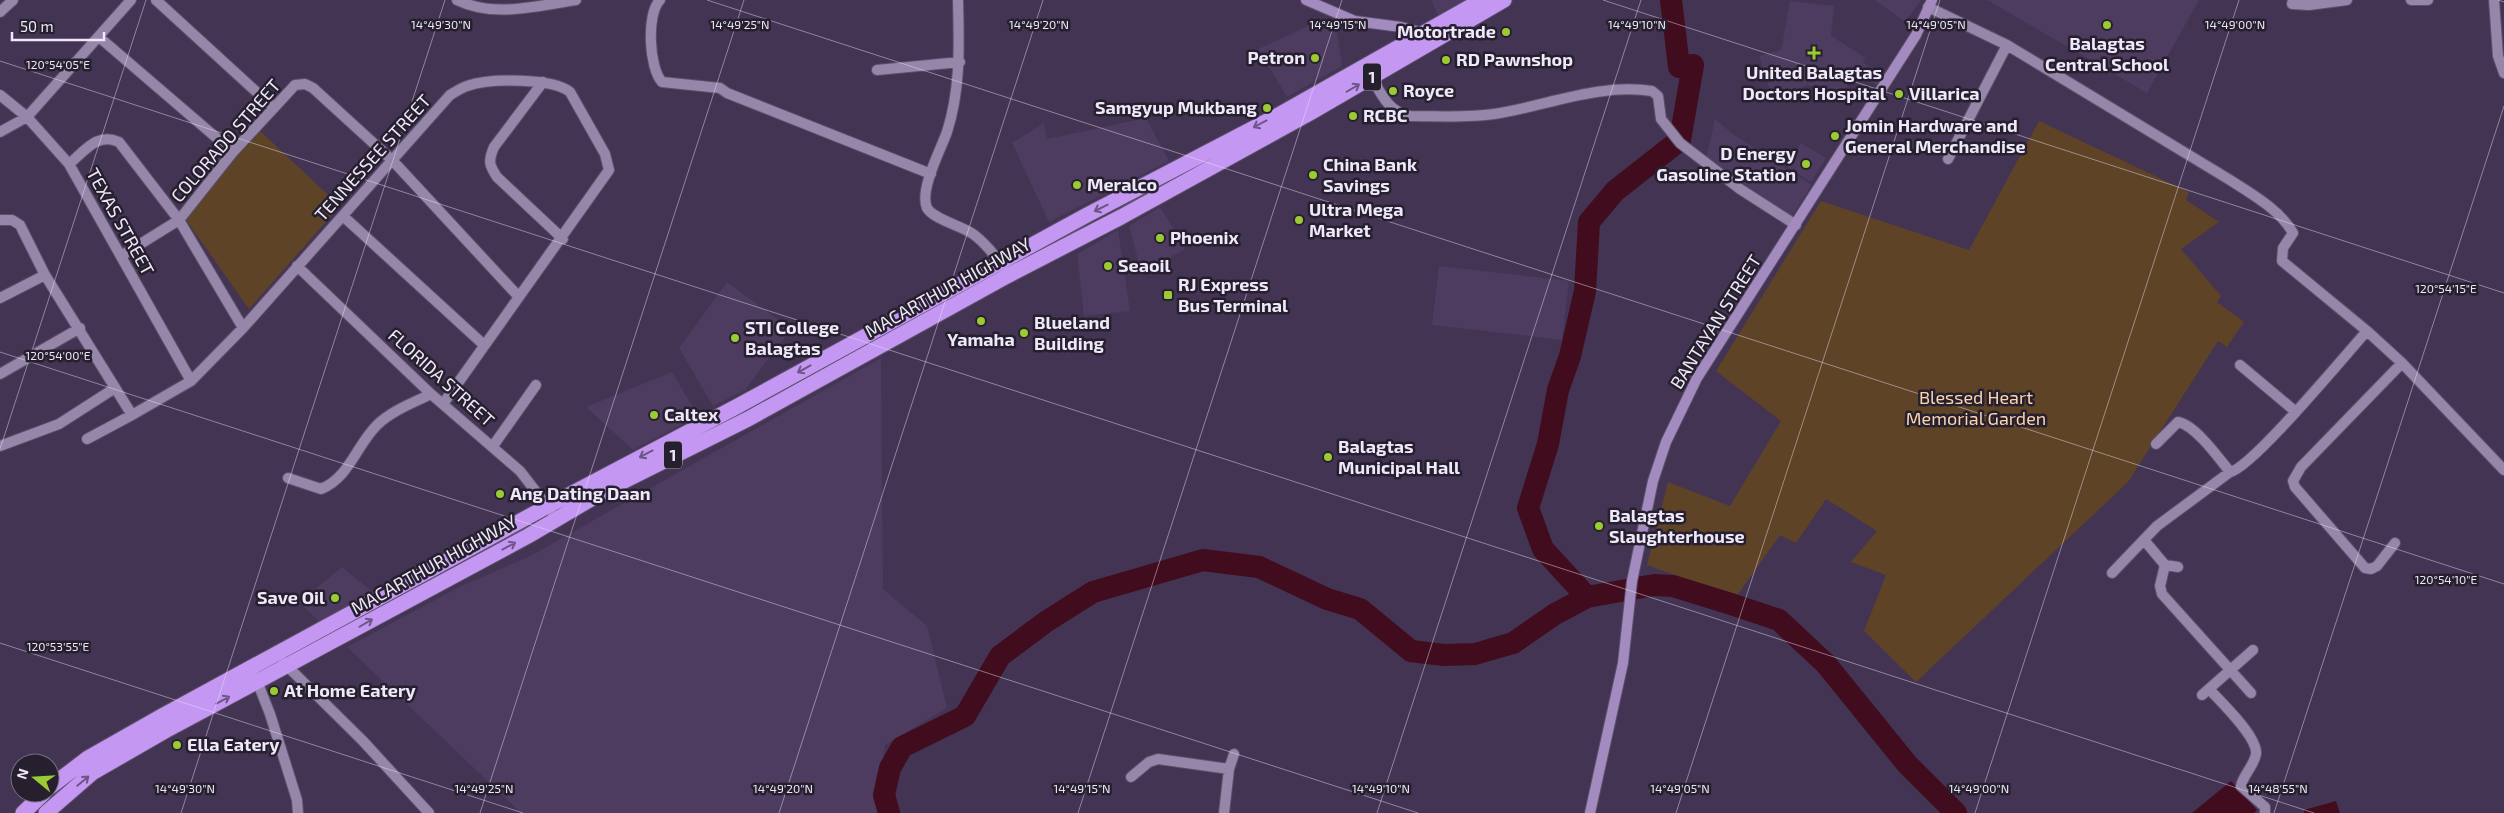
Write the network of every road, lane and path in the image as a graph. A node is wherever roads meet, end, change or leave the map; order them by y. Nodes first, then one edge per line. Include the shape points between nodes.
1 (13, 0) edge
2 (131, 0) edge
3 (156, 0) edge
4 (456, 0) edge
5 (576, 0) edge
6 (660, 0) edge
7 (958, 0) edge
8 (1306, 0) edge
9 (1482, 0) edge
10 (1504, 0) edge
11 (2293, 0) edge
12 (2347, 0) edge
13 (2411, 0) edge
14 (2428, 0) edge
15 (2494, 0) edge
16 (1930, 3) edge
17 (0, 12) edge
18 (1429, 36) junction
19 (99, 38) junction
20 (2008, 45) junction
21 (960, 62) junction
22 (877, 70) dead end
23 (1369, 72) junction
24 (2504, 73) edge
25 (542, 82) junction
26 (0, 95) edge
27 (274, 108) junction
28 (27, 117) junction
29 (0, 132) edge
30 (233, 152) junction
31 (1948, 159) dead end
32 (393, 161) junction
33 (70, 164) junction
34 (930, 174) junction
35 (344, 216) junction
36 (0, 220) edge
37 (179, 220) junction
38 (1796, 226) junction
39 (563, 239) junction
40 (121, 256) junction
41 (297, 266) junction
42 (1004, 269) junction
43 (45, 275) junction
44 (518, 296) junction
45 (0, 298) edge
46 (80, 328) junction
47 (244, 328) junction
48 (2367, 331) junction
49 (484, 345) junction
50 (2402, 363) junction
51 (2240, 364) dead end
52 (0, 374) edge
53 (191, 381) junction
54 (536, 385) dead end
55 (115, 388) junction
56 (431, 394) junction
57 (444, 404) junction
58 (2296, 412) junction
59 (132, 415) junction
60 (87, 439) dead end
61 (2156, 444) dead end
62 (0, 446) edge
63 (493, 446) junction
64 (2504, 470) edge
65 (2230, 472) junction
66 (288, 478) dead end
67 (548, 506) junction
68 (557, 519) junction
69 (2144, 540) junction
70 (2395, 543) dead end
71 (2165, 565) junction
72 (2178, 568) dead end
73 (2112, 573) dead end
74 (2253, 650) dead end
75 (276, 654) junction
76 (286, 666) junction
77 (2230, 670) junction
78 (254, 674) junction
79 (2251, 693) dead end
80 (1234, 754) dead end
81 (1229, 769) junction
82 (1131, 776) dead end
83 (60, 780) edge
84 (34, 803) edge
85 (423, 811) edge
86 (23, 813) edge
87 (46, 813) edge
88 (298, 813) edge
89 (1224, 813) edge
90 (1590, 813) edge
91 (2265, 813) edge

1 - 17 street
2 - 19 street
3 - 27 street
4 - 5 street via 489,10 522,9
6 - 34 street via 655,5 650,41 656,76 662,82 720,88
7 - 21 street
8 - 18 main road via 1355,21
9 - 18 highway, MACARTHUR HIGHWAY / 1
10 - 18 highway, MACARTHUR HIGHWAY / 1
11 - 12 street via 2292,4 2309,5
13 - 14 street
15 - 24 street via 2498,56
16 - 20 street
16 - 38 main road, BANTAYAN STREET via 1916,35
18 - 23 highway, MACARTHUR HIGHWAY / 1
19 - 28 street
19 - 30 street
20 - 31 street
20 - 48 street via 2264,203 2285,221 2293,233 2282,248 2282,261
21 - 22 street
21 - 34 street via 947,131
23 - 38 street via 1391,108 1410,116 1492,115 1574,96 1620,90 1652,91 1658,96 1661,119 1680,143
23 - 42 highway, MACARTHUR HIGHWAY / 1 via 1275,116 1087,214
25 - 32 street, TENNESSEE STREET via 487,82 467,86 450,95
25 - 39 street, TENNESSEE STREET via 556,84 570,92 609,165 606,177
25 - 39 street via 494,147 489,159 497,177
26 - 28 street, TEXAS STREET
27 - 30 street, COLORADO STREET
27 - 32 street, COLORADO STREET via 295,85 305,84
28 - 29 street
28 - 33 street, TEXAS STREET
30 - 37 street, COLORADO STREET
32 - 35 street, TENNESSEE STREET
32 - 44 street, COLORADO STREET
33 - 37 street via 98,140 105,138 119,142
33 - 40 street, TEXAS STREET
34 - 42 street via 927,208 979,238
35 - 41 street, TENNESSEE STREET
35 - 49 street
36 - 43 street via 12,220 20,225
37 - 40 street, COLORADO STREET
37 - 47 street
38 - 90 main road, BANTAYAN STREET via 1697,378 1666,442 1653,481 1632,581 1623,663
39 - 44 street, TENNESSEE STREET
40 - 53 street, TEXAS STREET
41 - 47 street, TENNESSEE STREET
41 - 56 street, FLORIDA STREET
42 -> 67 highway, MACARTHUR HIGHWAY / 1
42 - 68 highway, MACARTHUR HIGHWAY / 1 via 919,327 748,419 608,489
43 - 45 street
43 - 46 street
44 - 49 street, TENNESSEE STREET
46 - 52 street
46 - 55 street
47 - 53 street, TENNESSEE STREET
48 - 50 street
48 - 58 street
49 - 57 street, TENNESSEE STREET
50 - 64 street
50 - 70 street via 2301,466 2293,481 2365,568 2377,566
51 - 58 street
53 - 59 street, TENNESSEE STREET
54 - 63 street
55 - 59 street
55 - 62 street via 58,424
56 - 57 street, FLORIDA STREET
56 - 66 street via 378,424 338,481 321,489
57 - 63 street, FLORIDA STREET
58 - 65 street via 2242,466
59 - 60 street, TENNESSEE STREET
61 - 65 street via 2178,422 2186,424
63 - 67 street, FLORIDA STREET via 520,471
65 - 69 street via 2157,526
67 - 68 street, FLORIDA STREET
67 - 75 highway, MACARTHUR HIGHWAY / 1
76 -> 68 highway, MACARTHUR HIGHWAY / 1
69 - 71 street
69 - 73 street
71 - 72 street
71 - 77 street via 2160,586 2162,594
74 - 77 street
75 - 76 street
75 - 78 highway, MACARTHUR HIGHWAY / 1
76 - 78 highway, MACARTHUR HIGHWAY / 1
76 - 85 street via 362,741
77 - 79 street
77 - 91 street via 2206,692 2251,737 2256,755 2242,786 2265,807
78 - 83 highway, MACARTHUR HIGHWAY / 1 via 96,754
87 -> 78 highway, MACARTHUR HIGHWAY / 1 via 92,773
78 - 88 street via 297,800
80 - 81 street
81 - 82 street via 1158,759
81 - 89 street
84 - 86 highway

